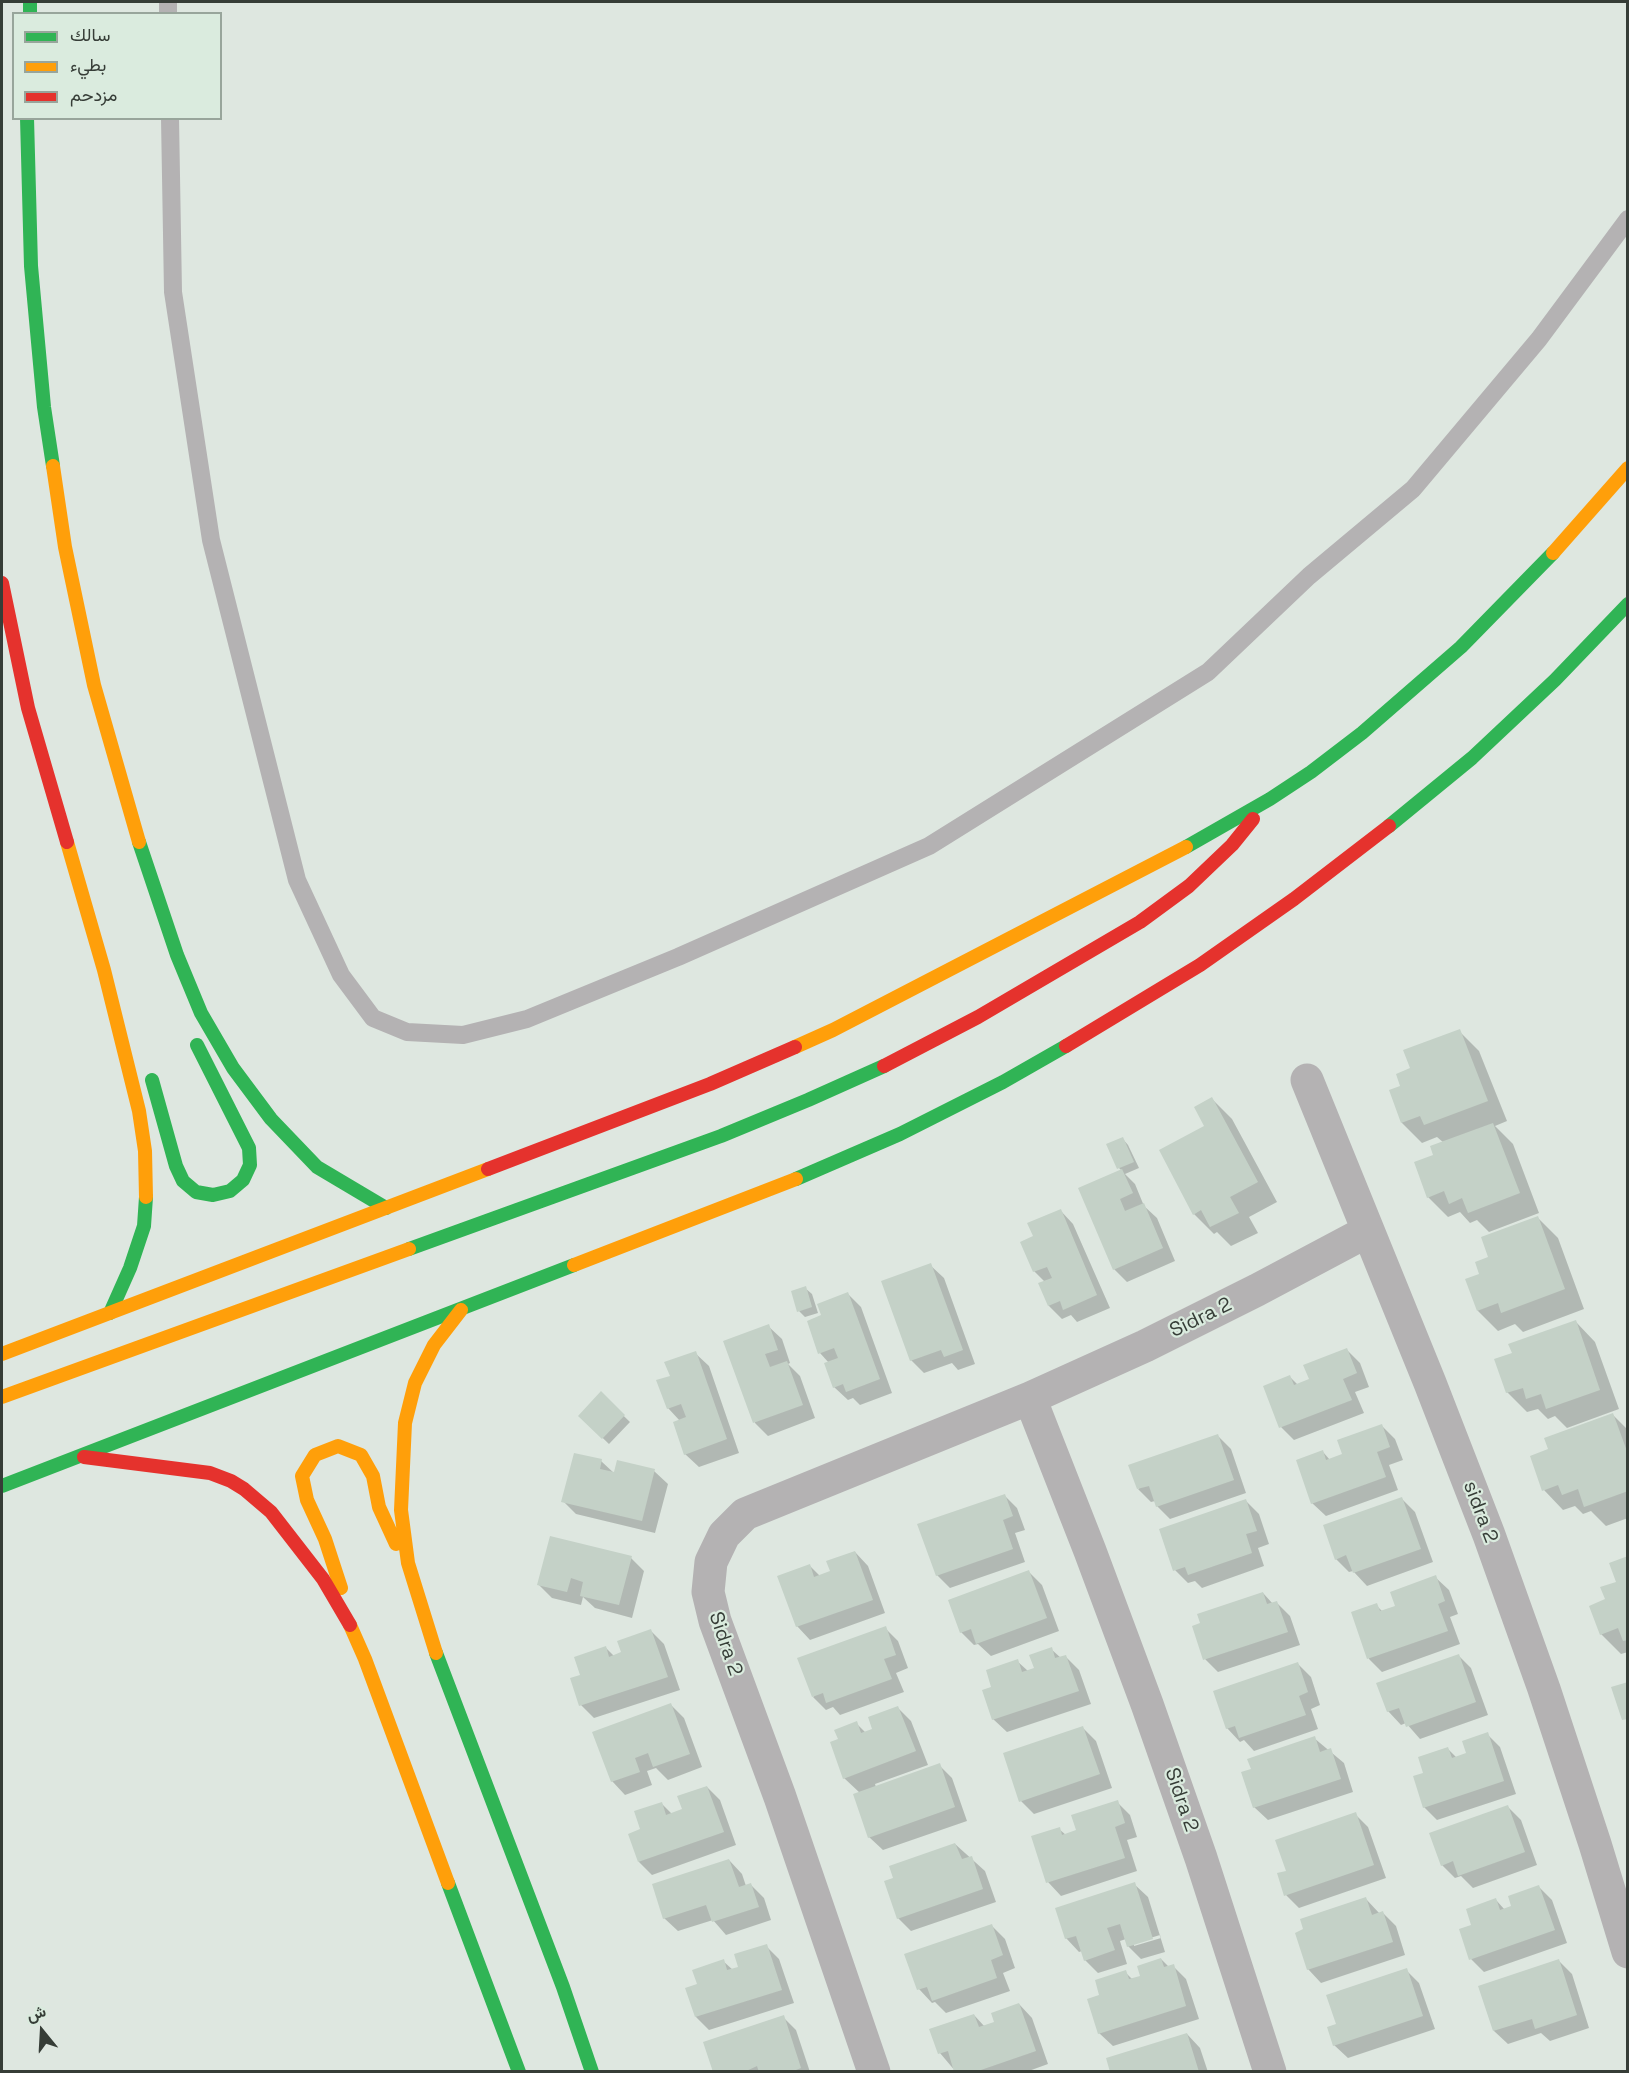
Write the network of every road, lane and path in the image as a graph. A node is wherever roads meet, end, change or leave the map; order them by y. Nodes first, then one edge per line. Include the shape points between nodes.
1 (27, 120) edge
2 (170, 120) edge
3 (1628, 219) edge
4 (1628, 468) edge
5 (2, 583) edge
6 (1628, 604) edge
7 (1270, 800) junction
8 (177, 956) junction
9 (104, 970) junction
10 (124, 996) dead end
11 (182, 1003) dead end
12 (191, 1030) dead end
13 (149, 1069) dead end
14 (1307, 1080) dead end
15 (386, 1208) junction
16 (1368, 1231) junction
17 (461, 1310) junction
18 (110, 1313) junction
19 (2, 1354) edge
20 (2, 1397) edge
21 (1030, 1398) junction
22 (76, 1457) junction
23 (2, 1486) edge
24 (408, 1563) junction
25 (348, 1621) junction
26 (1628, 1952) edge
27 (519, 2072) edge
28 (592, 2072) edge
29 (874, 2072) edge
30 (1270, 2072) edge

1 - 8 street via 31,266 44,407 65,547 94,685 132,822
2 - 3 lane via 173,292 211,540 297,880 341,975 373,1018 407,1032 463,1035 527,1019 929,846 1208,672 1309,576 1413,489 1539,339
4 - 7 street via 1569,537 1461,647 1362,733
5 - 9 street via 28,708
6 - 17 street via 1472,758 1385,830 1200,965 1102,1025 1003,1082 900,1134 795,1180
7 - 15 street via 833,1030 710,1084
7 - 20 street via 1189,886 1140,922 978,1017 894,1060 722,1136
8 - 11 street
8 - 15 street via 201,1013 233,1068 271,1119 317,1167
9 - 10 street
9 - 18 street via 139,1111 146,1190 144,1226
12 - 13 street via 249,1148 250,1165 243,1180 230,1191 213,1195 196,1192 183,1181
14 - 16 street, sidra 2
15 - 18 street
16 - 21 street, Sidra 2 via 1144,1346
16 - 26 street, sidra 2 via 1489,1535 1544,1689
17 - 22 street
17 - 24 street via 434,1345 415,1383 405,1423 402,1510
18 - 19 street
21 - 29 street, Sidra 2 via 745,1514 724,1535 711,1562 708,1592 715,1621
21 - 30 street, Sidra 2 via 1147,1704
22 - 23 street
22 - 25 street via 210,1473 244,1489 271,1512 294,1540
24 - 25 street via 379,1507 373,1476 361,1455 338,1446 315,1455 302,1476 307,1500 339,1579
24 - 28 street via 434,1647
25 - 27 street

